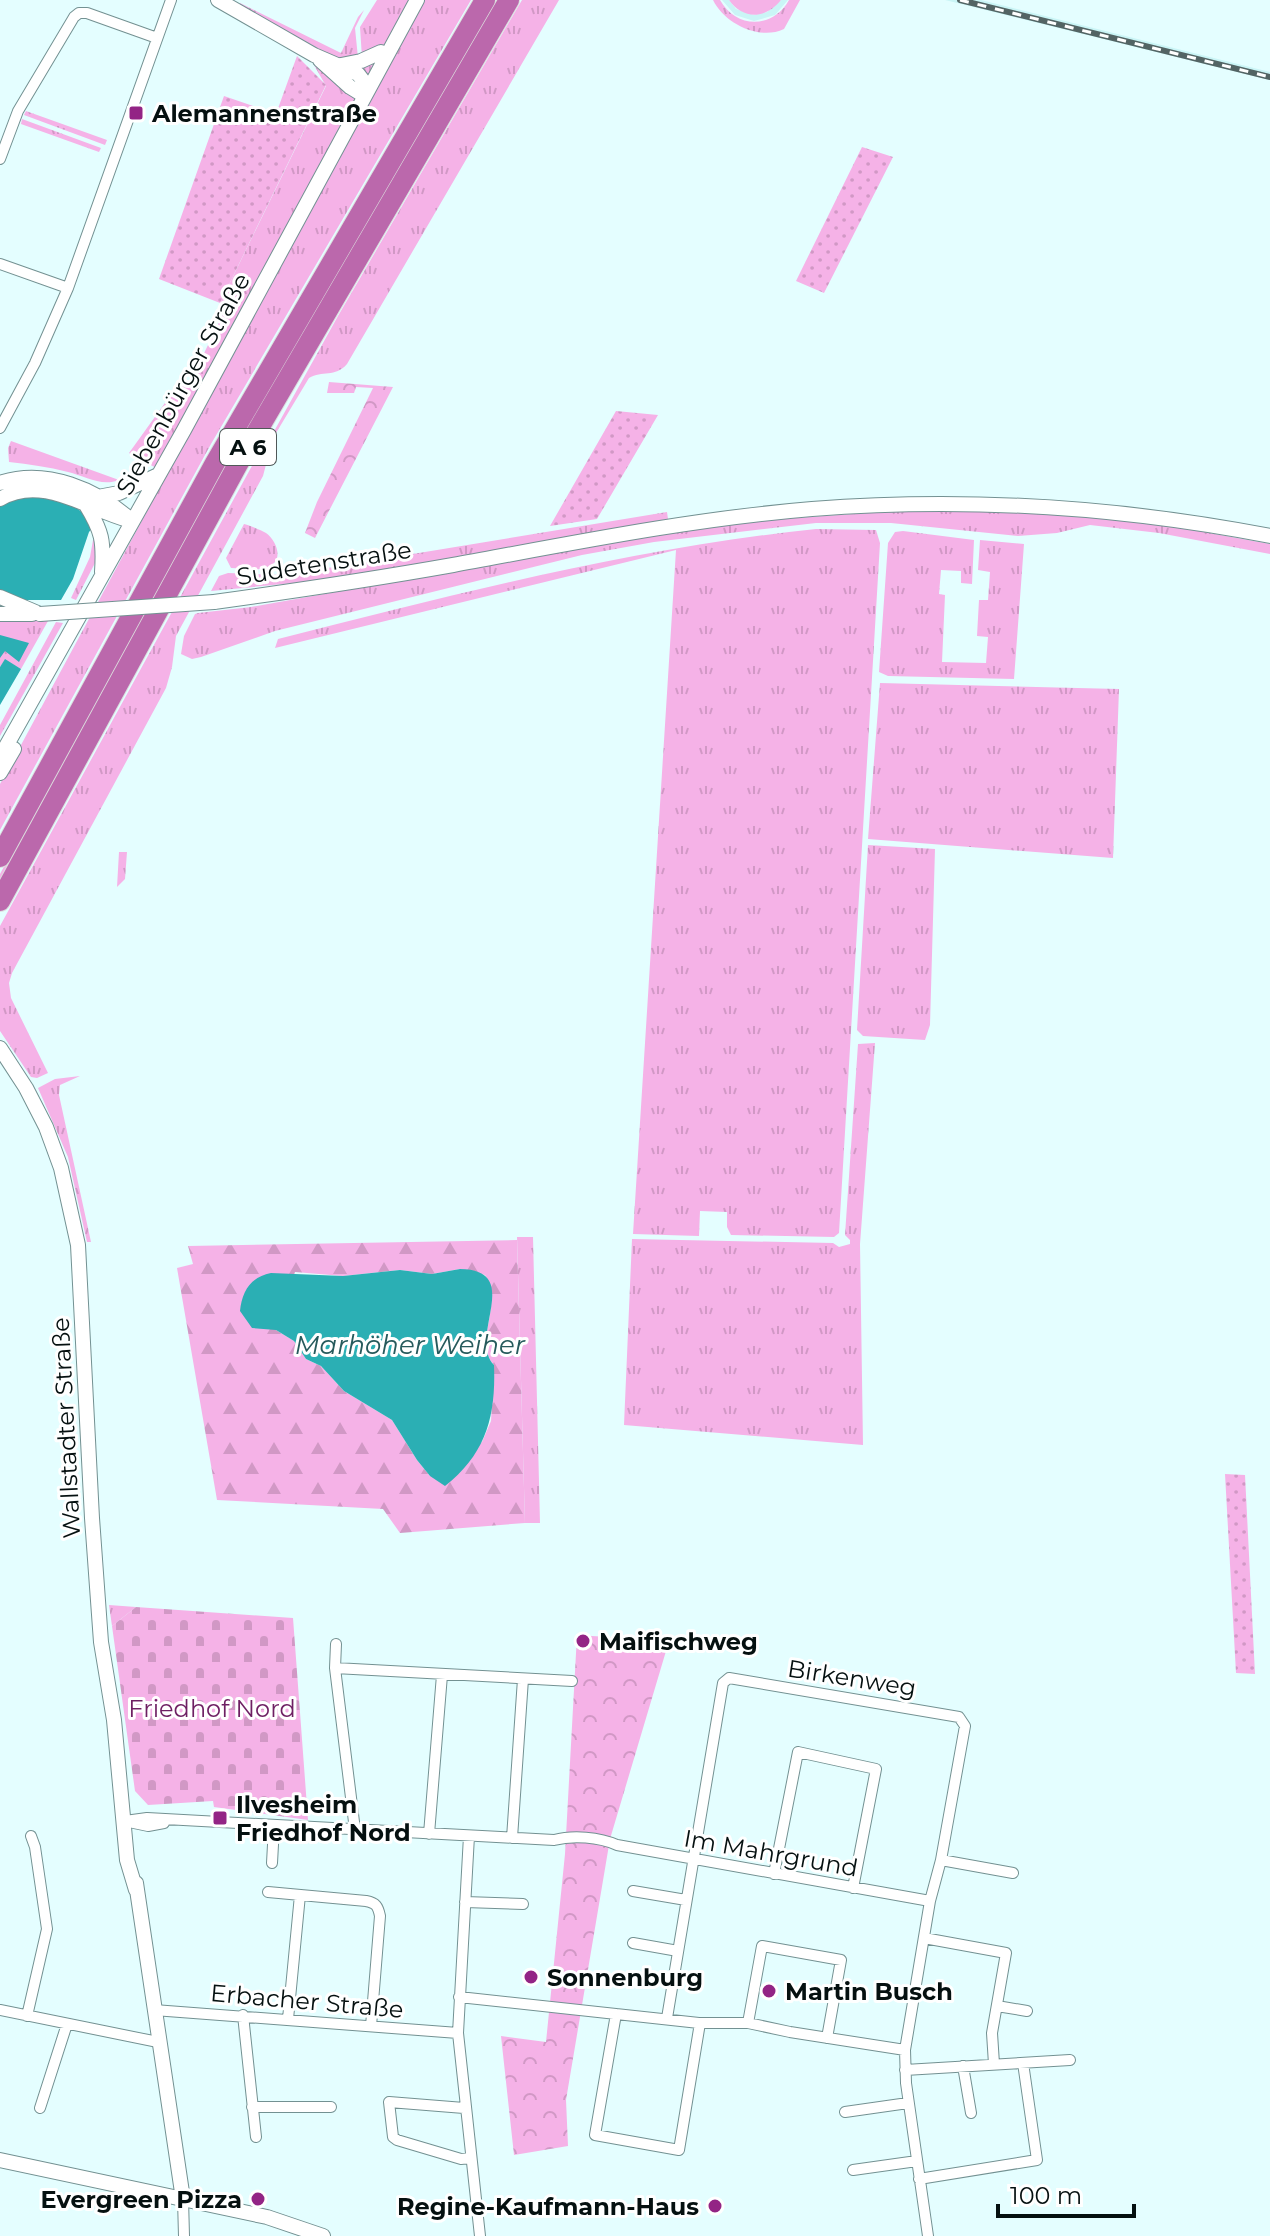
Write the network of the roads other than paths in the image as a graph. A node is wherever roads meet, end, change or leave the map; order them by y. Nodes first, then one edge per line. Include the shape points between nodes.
1 (171, 0) edge
2 (218, 0) edge
3 (417, 0) edge
4 (485, 0) edge
5 (509, 0) edge
6 (157, 38) junction
7 (381, 52) junction
8 (314, 55) junction
9 (341, 65) junction
10 (366, 91) junction
11 (0, 159) edge
12 (0, 264) edge
13 (68, 288) junction
14 (0, 428) edge
15 (159, 474) junction
16 (1, 488) edge
17 (92, 500) junction
18 (132, 521) junction
19 (1270, 536) edge
20 (101, 577) junction
21 (0, 597) edge
22 (0, 614) edge
23 (40, 614) junction
24 (34, 700) junction
25 (4, 743) edge
26 (0, 757) edge
27 (0, 773) edge
28 (0, 857) edge
29 (0, 901) edge
30 (0, 1048) edge
31 (336, 1644) dead end
32 (335, 1668) junction
33 (442, 1675) junction
34 (523, 1679) junction
35 (572, 1681) dead end
36 (125, 1821) junction
37 (274, 1826) junction
38 (355, 1830) junction
39 (429, 1834) junction
40 (31, 1836) dead end
41 (469, 1836) junction
42 (512, 1838) junction
43 (693, 1859) junction
44 (941, 1860) junction
45 (272, 1863) dead end
46 (1013, 1873) dead end
47 (774, 1874) junction
48 (853, 1888) junction
49 (633, 1891) dead end
50 (268, 1892) dead end
51 (300, 1895) junction
52 (686, 1900) junction
53 (930, 1901) junction
54 (465, 1902) junction
55 (523, 1904) dead end
56 (924, 1938) junction
57 (633, 1943) dead end
58 (678, 1951) junction
59 (459, 1997) junction
60 (997, 2006) junction
61 (0, 2010) edge
62 (154, 2010) junction
63 (1027, 2011) dead end
64 (616, 2014) junction
65 (243, 2015) junction
66 (27, 2016) junction
67 (667, 2018) junction
68 (288, 2019) junction
69 (700, 2023) junction
70 (748, 2023) junction
71 (67, 2024) junction
72 (371, 2026) junction
73 (458, 2033) junction
74 (827, 2038) junction
75 (158, 2042) junction
76 (905, 2050) junction
77 (1070, 2060) dead end
78 (1023, 2063) junction
79 (994, 2064) junction
80 (963, 2066) junction
81 (905, 2070) junction
82 (908, 2103) junction
83 (252, 2107) junction
84 (331, 2107) dead end
85 (40, 2108) dead end
86 (464, 2108) junction
87 (845, 2112) dead end
88 (971, 2113) dead end
89 (256, 2137) dead end
90 (471, 2158) junction
91 (0, 2160) edge
92 (917, 2161) junction
93 (853, 2170) dead end
94 (919, 2179) junction
95 (183, 2199) junction
96 (184, 2236) edge
97 (323, 2236) edge
98 (480, 2236) edge
99 (928, 2236) edge

1 - 6 street
2 - 8 main road
3 - 7 main road, Siebenbürger Straße
3 - 10 main road, Siebenbürger Straße
4 - 28 highway, A 6 via 215,463
5 - 29 highway, A 6 via 223,491
6 - 11 street via 79,13 18,111
6 - 13 street
7 - 9 main road
7 - 10 main road, Siebenbürger Straße
8 - 9 main road
8 - 10 main road via 350,87
9 - 10 main road via 358,74
10 - 15 main road, Siebenbürger Straße
12 - 13 street
13 - 14 street
15 - 17 main road
15 - 18 main road, Siebenbürger Straße
16 - 17 main road via 23,478 43,478 69,484
17 - 18 main road via 116,507
17 - 20 main road via 103,545
18 - 20 main road, Siebenbürger Straße
19 - 23 main road, Sudetenstraße, bridge via 1054,508 962,504 811,509 653,529 214,602
20 - 24 main road, Siebenbürger Straße
21 - 23 main road
22 - 23 main road, Sudetenstraße
24 - 25 main road, Siebenbürger Straße
24 - 27 main road, Siebenbürger Straße
25 - 26 main road, Siebenbürger Straße
30 - 36 main road, Wallstadter Straße via 54,1146 78,1245 98,1600
31 - 32 street
32 - 33 street
32 - 38 street
33 - 34 street
33 - 39 street
34 - 35 street
34 - 42 street
36 - 37 street, Im Mahrgrund via 148,1826 178,1821
36 - 62 main road, Wallstadter Straße via 135,1859
37 - 38 street, Im Mahrgrund
37 - 45 street
38 - 39 street, Im Mahrgrund
39 - 41 street, Im Mahrgrund
40 - 66 street via 47,1929
41 - 42 street, Im Mahrgrund
41 - 54 street
42 - 43 street, Im Mahrgrund via 605,1840
43 - 44 street, Birkenweg via 721,1693 729,1678 959,1717 965,1726
43 - 47 street, Im Mahrgrund
43 - 52 street
44 - 46 street
44 - 53 street, Birkenweg
47 - 48 street, Im Mahrgrund
47 - 48 street via 798,1752 876,1769
48 - 53 street, Im Mahrgrund
49 - 52 street
50 - 51 street
51 - 68 street
51 - 72 street via 366,1901 378,1907
52 - 58 street
53 - 56 street
54 - 55 street
54 - 59 street
56 - 60 street via 1006,1953
56 - 76 street
57 - 58 street
58 - 67 street
59 - 64 street
59 - 73 street
60 - 63 street
60 - 79 street
61 - 66 street
62 - 65 street, Erbacher Straße
62 - 75 main road, Wallstadter Straße
64 - 67 street
64 - 69 street via 595,2135 679,2150
65 - 68 street, Erbacher Straße
65 - 83 street
66 - 71 street
67 - 69 street
68 - 72 street, Erbacher Straße
69 - 70 street
70 - 74 street
70 - 74 street via 762,1946 841,1960
71 - 75 street
71 - 85 street
72 - 73 street, Erbacher Straße
73 - 86 street
74 - 76 street
75 - 95 main road, Wallstadter Straße
76 - 81 street
77 - 78 street
78 - 79 street
78 - 94 street via 1037,2160
79 - 80 street
80 - 81 street
80 - 88 street
81 - 82 street
82 - 87 street
82 - 92 street
83 - 84 street
83 - 89 street
86 - 90 street
86 - 90 street via 389,2102 397,2140
90 - 98 street
91 - 95 main road
92 - 93 street
92 - 94 street
94 - 99 street
95 - 96 street
95 - 97 main road via 267,2217

